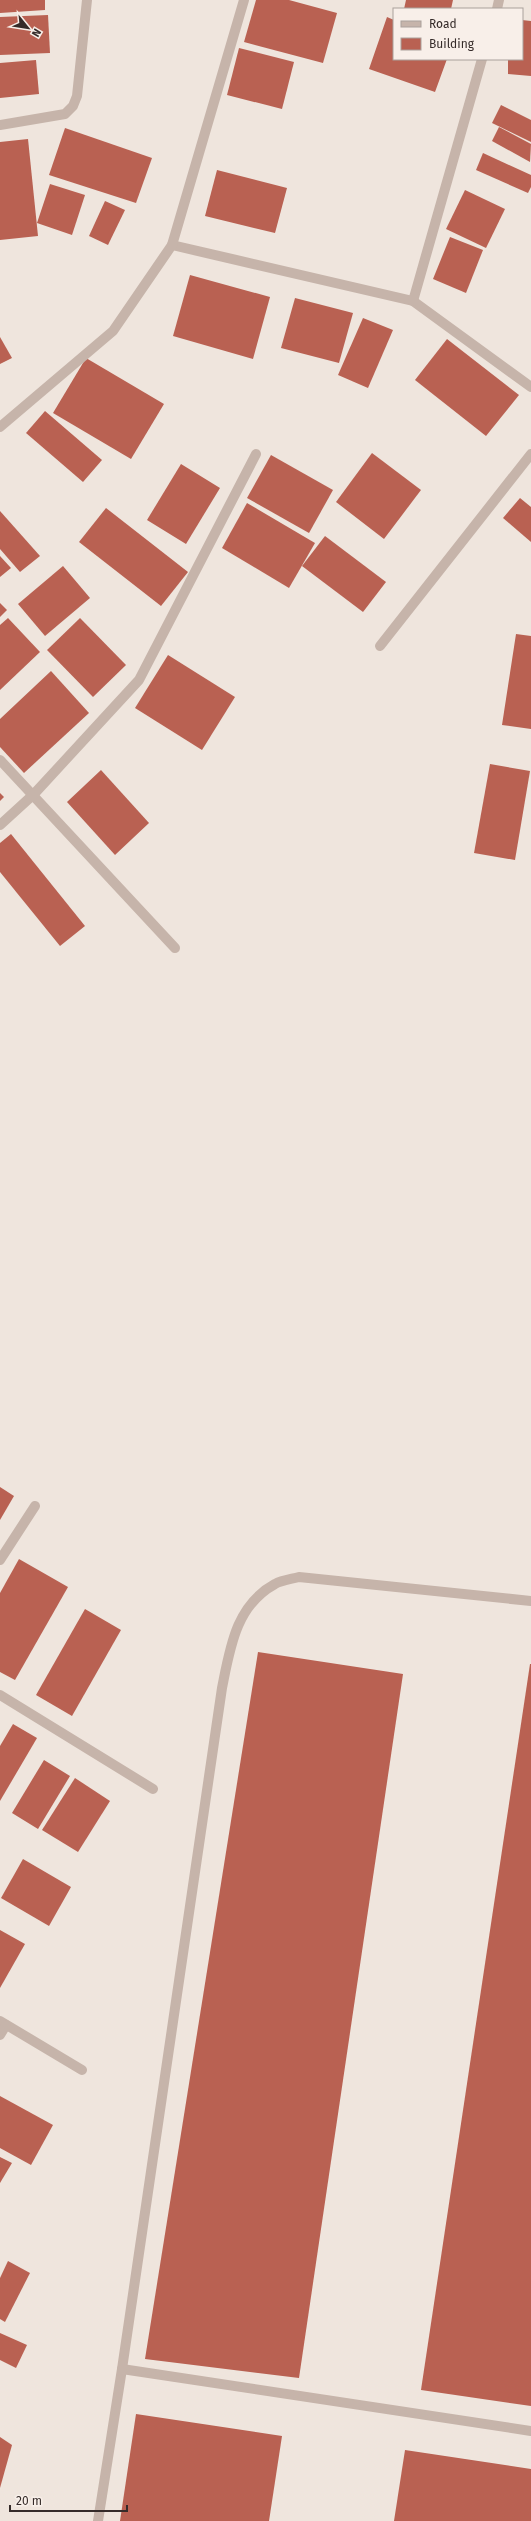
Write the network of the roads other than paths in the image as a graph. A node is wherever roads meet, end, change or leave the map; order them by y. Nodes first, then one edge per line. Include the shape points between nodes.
1 (87, 0) edge
2 (244, 0) edge
3 (482, 60) edge
4 (0, 124) edge
5 (172, 245) junction
6 (413, 301) junction
7 (531, 388) edge
8 (0, 427) edge
9 (256, 454) dead end
10 (531, 454) edge
11 (380, 646) dead end
12 (0, 760) edge
13 (34, 794) junction
14 (0, 825) edge
15 (175, 948) dead end
16 (35, 1506) dead end
17 (0, 1560) edge
18 (531, 1602) edge
19 (0, 1695) edge
20 (153, 1789) dead end
21 (3, 2023) edge
22 (0, 2035) edge
23 (82, 2070) dead end
24 (122, 2369) junction
25 (531, 2431) edge
26 (98, 2521) edge

1 - 4 street via 77,96 73,106 65,114
2 - 5 street
3 - 6 street
5 - 6 street
5 - 8 street via 113,331
6 - 7 street
9 - 13 street via 139,680
10 - 11 street
12 - 13 street
13 - 14 street
13 - 15 street
16 - 17 street
18 - 24 street via 299,1577 276,1583 255,1599 241,1618 231,1645 222,1688
19 - 20 street
21 - 22 street
21 - 23 street
24 - 25 street
24 - 26 street

